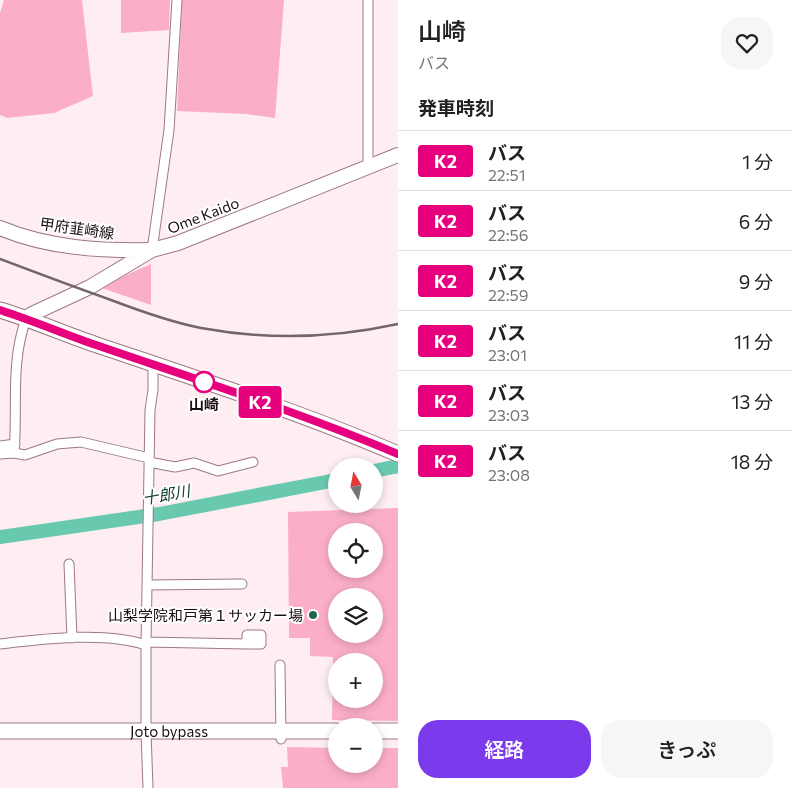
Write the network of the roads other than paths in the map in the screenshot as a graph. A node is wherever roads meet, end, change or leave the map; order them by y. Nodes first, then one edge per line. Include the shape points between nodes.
1 (178, 0) edge
2 (368, 0) edge
3 (398, 155) edge
4 (368, 166) junction
5 (0, 228) edge
6 (152, 250) junction
7 (0, 310) edge
8 (26, 319) junction
9 (153, 364) junction
10 (0, 446) edge
11 (15, 449) junction
12 (0, 454) edge
13 (398, 454) edge
14 (149, 460) junction
15 (253, 462) dead end
16 (69, 564) dead end
17 (242, 584) dead end
18 (147, 585) junction
19 (72, 638) junction
20 (0, 644) edge
21 (146, 644) junction
22 (247, 644) dead end
23 (280, 665) dead end
24 (0, 731) edge
25 (383, 731) edge
26 (398, 731) edge
27 (328, 732) edge
28 (146, 735) junction
29 (281, 735) junction
30 (328, 738) edge
31 (0, 739) edge
32 (383, 740) edge
33 (398, 740) edge
34 (148, 788) edge

1 - 6 street via 169,130
2 - 4 street
3 - 4 main road, Ome Kaido
4 - 6 main road, Ome Kaido via 178,243
5 - 6 main road, 甲府韮崎線 via 74,247
6 - 8 main road, Ome Kaido via 90,287
7 - 8 highway
8 - 9 highway
8 - 11 street via 18,340
9 - 13 highway
9 - 14 street
10 - 11 street
11 - 12 street
11 - 14 street via 25,455 57,444 81,442
14 - 15 street via 175,467 194,463 218,470
14 - 18 street
16 - 19 street
17 - 18 street
18 - 21 street
19 - 20 street
19 - 21 street via 120,639
21 - 22 street
21 - 28 street
23 - 29 street
24 - 28 highway, Joto bypass
25 - 26 highway
27 - 29 highway, Joto bypass
28 - 29 highway, Joto bypass
28 - 31 highway, Joto bypass
28 - 34 street
29 - 30 highway, Joto bypass
32 - 33 highway

